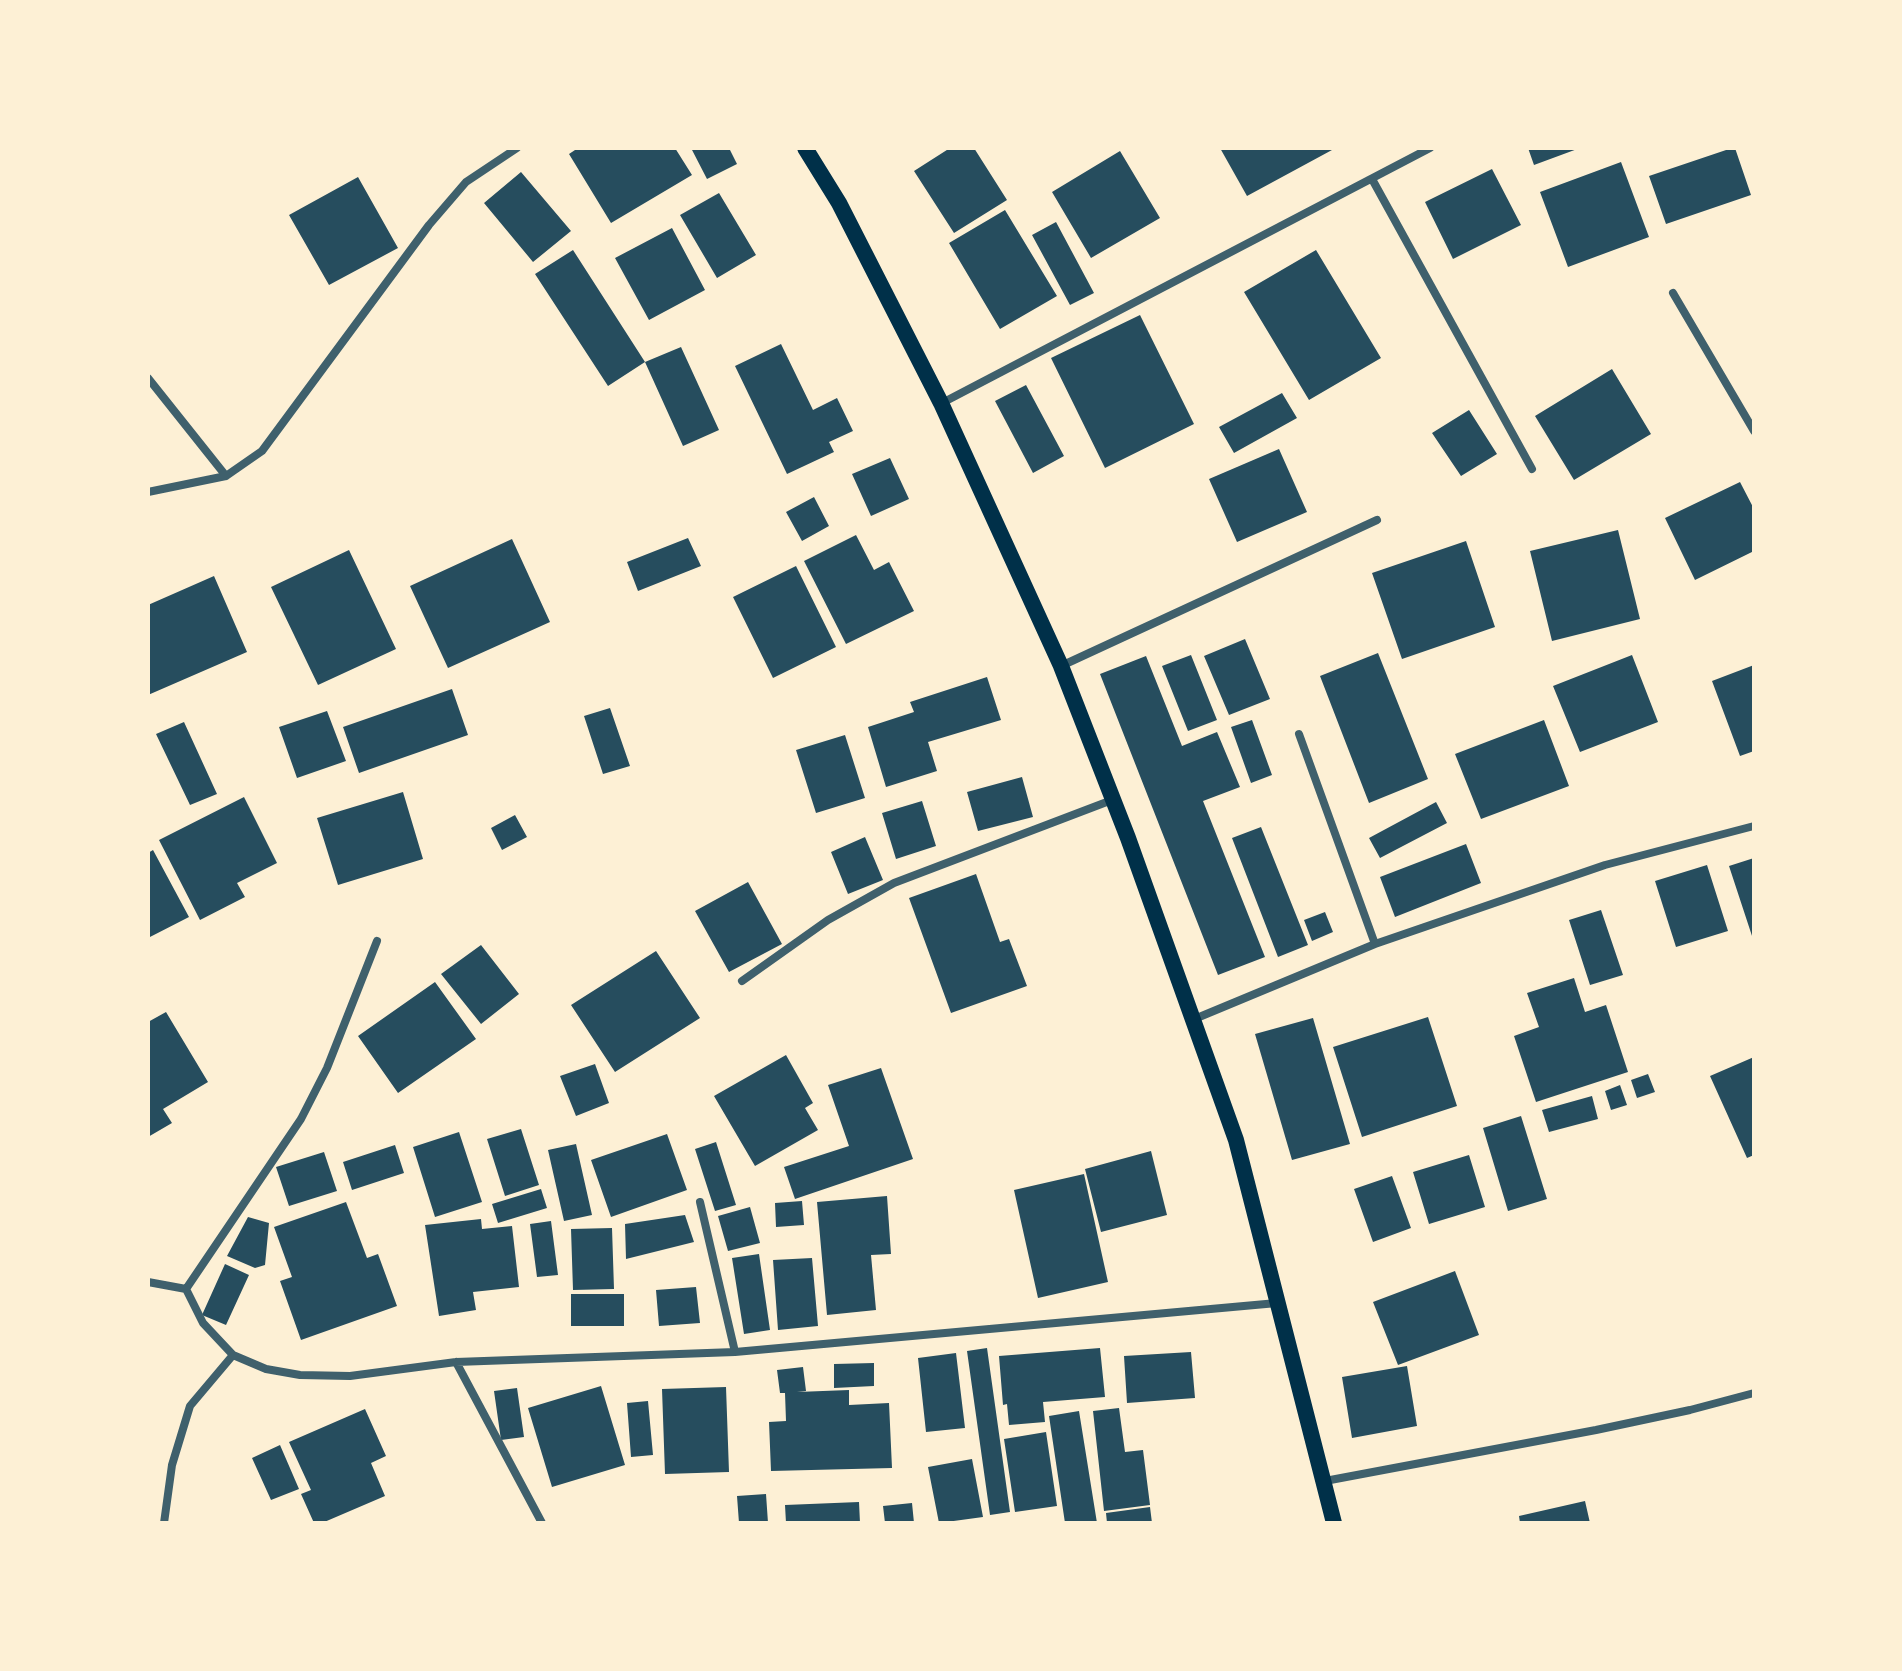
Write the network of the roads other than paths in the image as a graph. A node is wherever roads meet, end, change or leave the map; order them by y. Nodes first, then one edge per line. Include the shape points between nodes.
1 (517, 148) edge
2 (805, 148) edge
3 (1429, 148) edge
4 (1372, 179) junction
5 (1673, 293) dead end
6 (148, 378) edge
7 (941, 403) junction
8 (1754, 431) edge
9 (1532, 469) dead end
10 (226, 476) junction
11 (148, 492) edge
12 (1377, 520) dead end
13 (1061, 666) junction
14 (1299, 734) dead end
15 (1112, 800) junction
16 (1754, 826) edge
17 (377, 941) dead end
18 (1375, 944) junction
19 (742, 981) dead end
20 (1192, 1020) junction
21 (700, 1202) dead end
22 (148, 1282) edge
23 (186, 1289) junction
24 (1280, 1303) junction
25 (735, 1352) junction
26 (233, 1355) junction
27 (456, 1362) junction
28 (1754, 1393) edge
29 (1325, 1481) junction
30 (164, 1523) edge
31 (542, 1523) edge
32 (1334, 1523) edge

1 - 10 street via 466,182 262,451
2 - 7 main road via 839,203
3 - 4 street
4 - 7 street
4 - 9 street
5 - 8 street
6 - 10 street
7 - 13 main road
10 - 11 street
12 - 13 street
13 - 15 main road
14 - 18 street
15 - 19 street via 894,883 828,920
15 - 20 main road
16 - 18 street via 1605,865
17 - 23 street via 301,1119
18 - 20 street
20 - 24 main road via 1236,1140
21 - 25 street
22 - 23 street
23 - 26 street via 203,1323
24 - 25 street
24 - 29 main road
25 - 27 street
26 - 27 street via 300,1375 350,1376
26 - 30 street via 190,1406 172,1465
27 - 31 street
28 - 29 street via 1596,1430
29 - 32 main road

